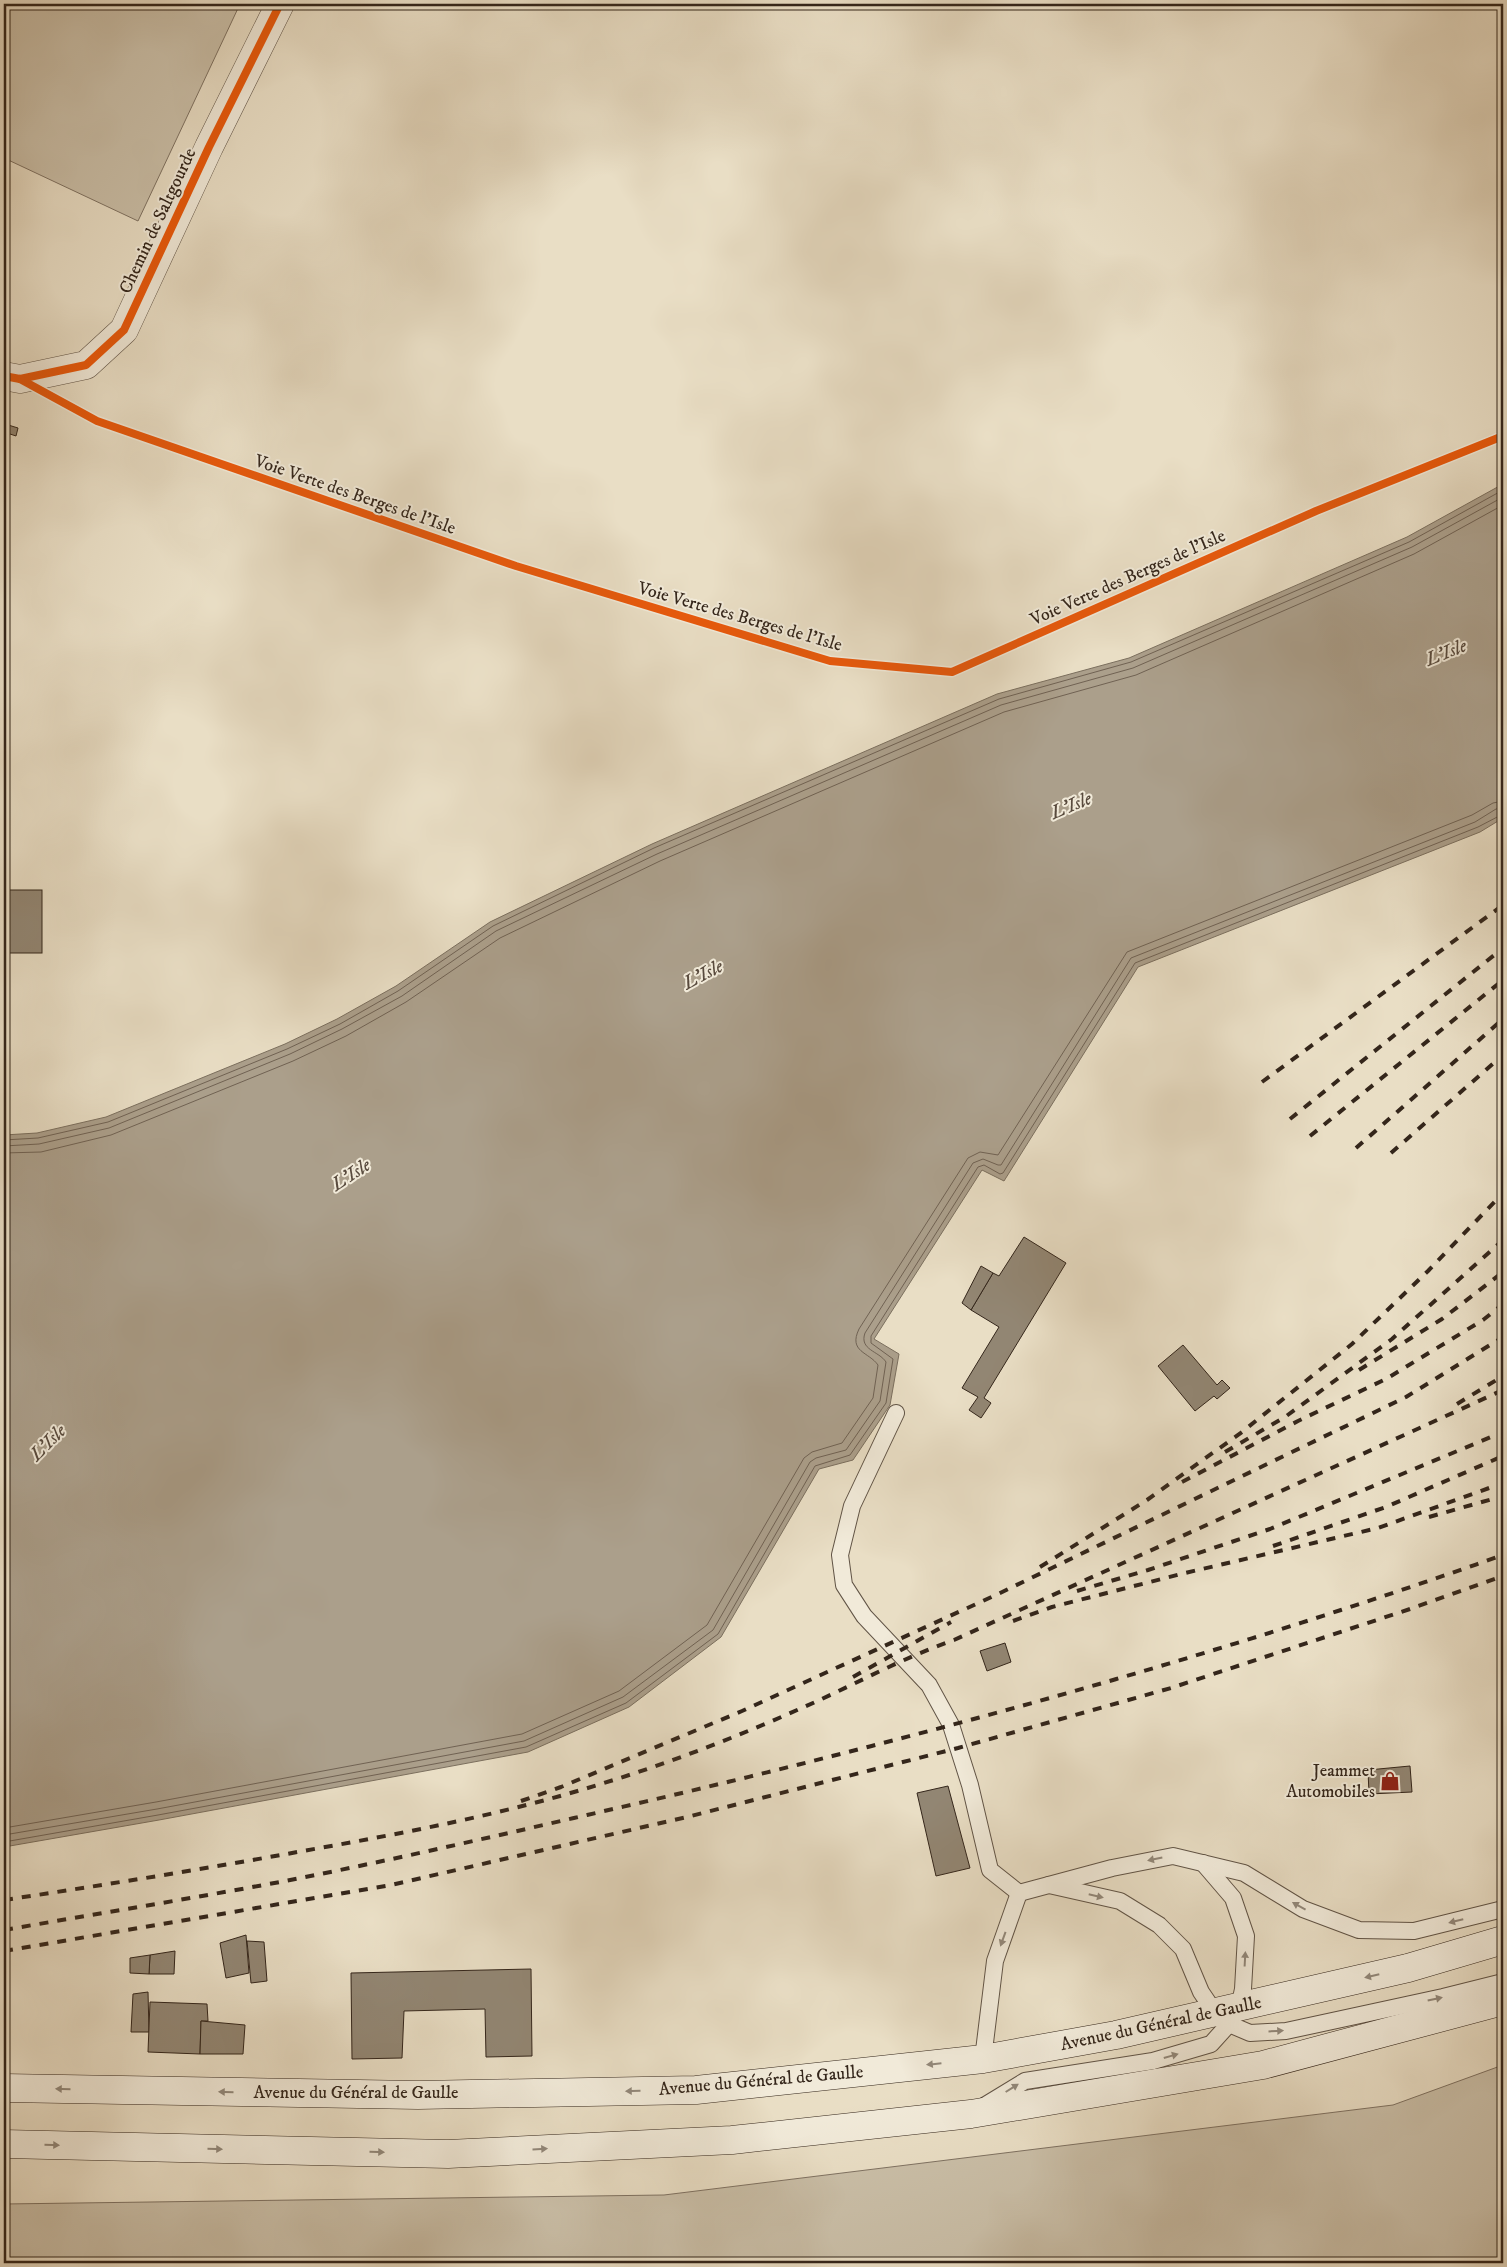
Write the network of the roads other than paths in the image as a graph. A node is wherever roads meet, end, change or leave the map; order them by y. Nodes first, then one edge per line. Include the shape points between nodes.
1 (280, 4) edge
2 (4, 376) edge
3 (896, 1413) dead end
4 (1203, 1863) junction
5 (1049, 1885) junction
6 (1019, 1893) junction
7 (1503, 1909) edge
8 (1503, 1940) edge
9 (1503, 1982) edge
10 (1503, 2001) edge
11 (1228, 2015) junction
12 (983, 2059) junction
13 (4, 2088) edge
14 (971, 2114) junction
15 (4, 2144) edge

1 - 2 main road, Chemin de Saltgourde via 124,330 86,365 20,379
3 - 6 lane via 852,1506 840,1555 844,1585 864,1616 933,1693 951,1725 970,1784 990,1870
4 -> 5 lane via 1173,1856
7 -> 4 lane via 1414,1931 1359,1930 1303,1909 1244,1873
11 -> 4 lane via 1243,1989 1246,1936 1233,1898
5 - 6 lane
5 -> 11 lane via 1120,1901 1158,1925 1183,1949 1201,1992
6 -> 12 lane via 995,1961
8 -> 11 main road, Avenue du Général de Gaulle
11 -> 9 lane via 1250,2032 1286,2031
10 - 14 main road via 1263,2065
11 - 12 main road, Avenue du Général de Gaulle
14 -> 11 lane via 1025,2081 1153,2061 1211,2044
12 -> 13 main road, Avenue du Général de Gaulle via 696,2090 418,2095
15 -> 14 main road via 448,2154 732,2140

